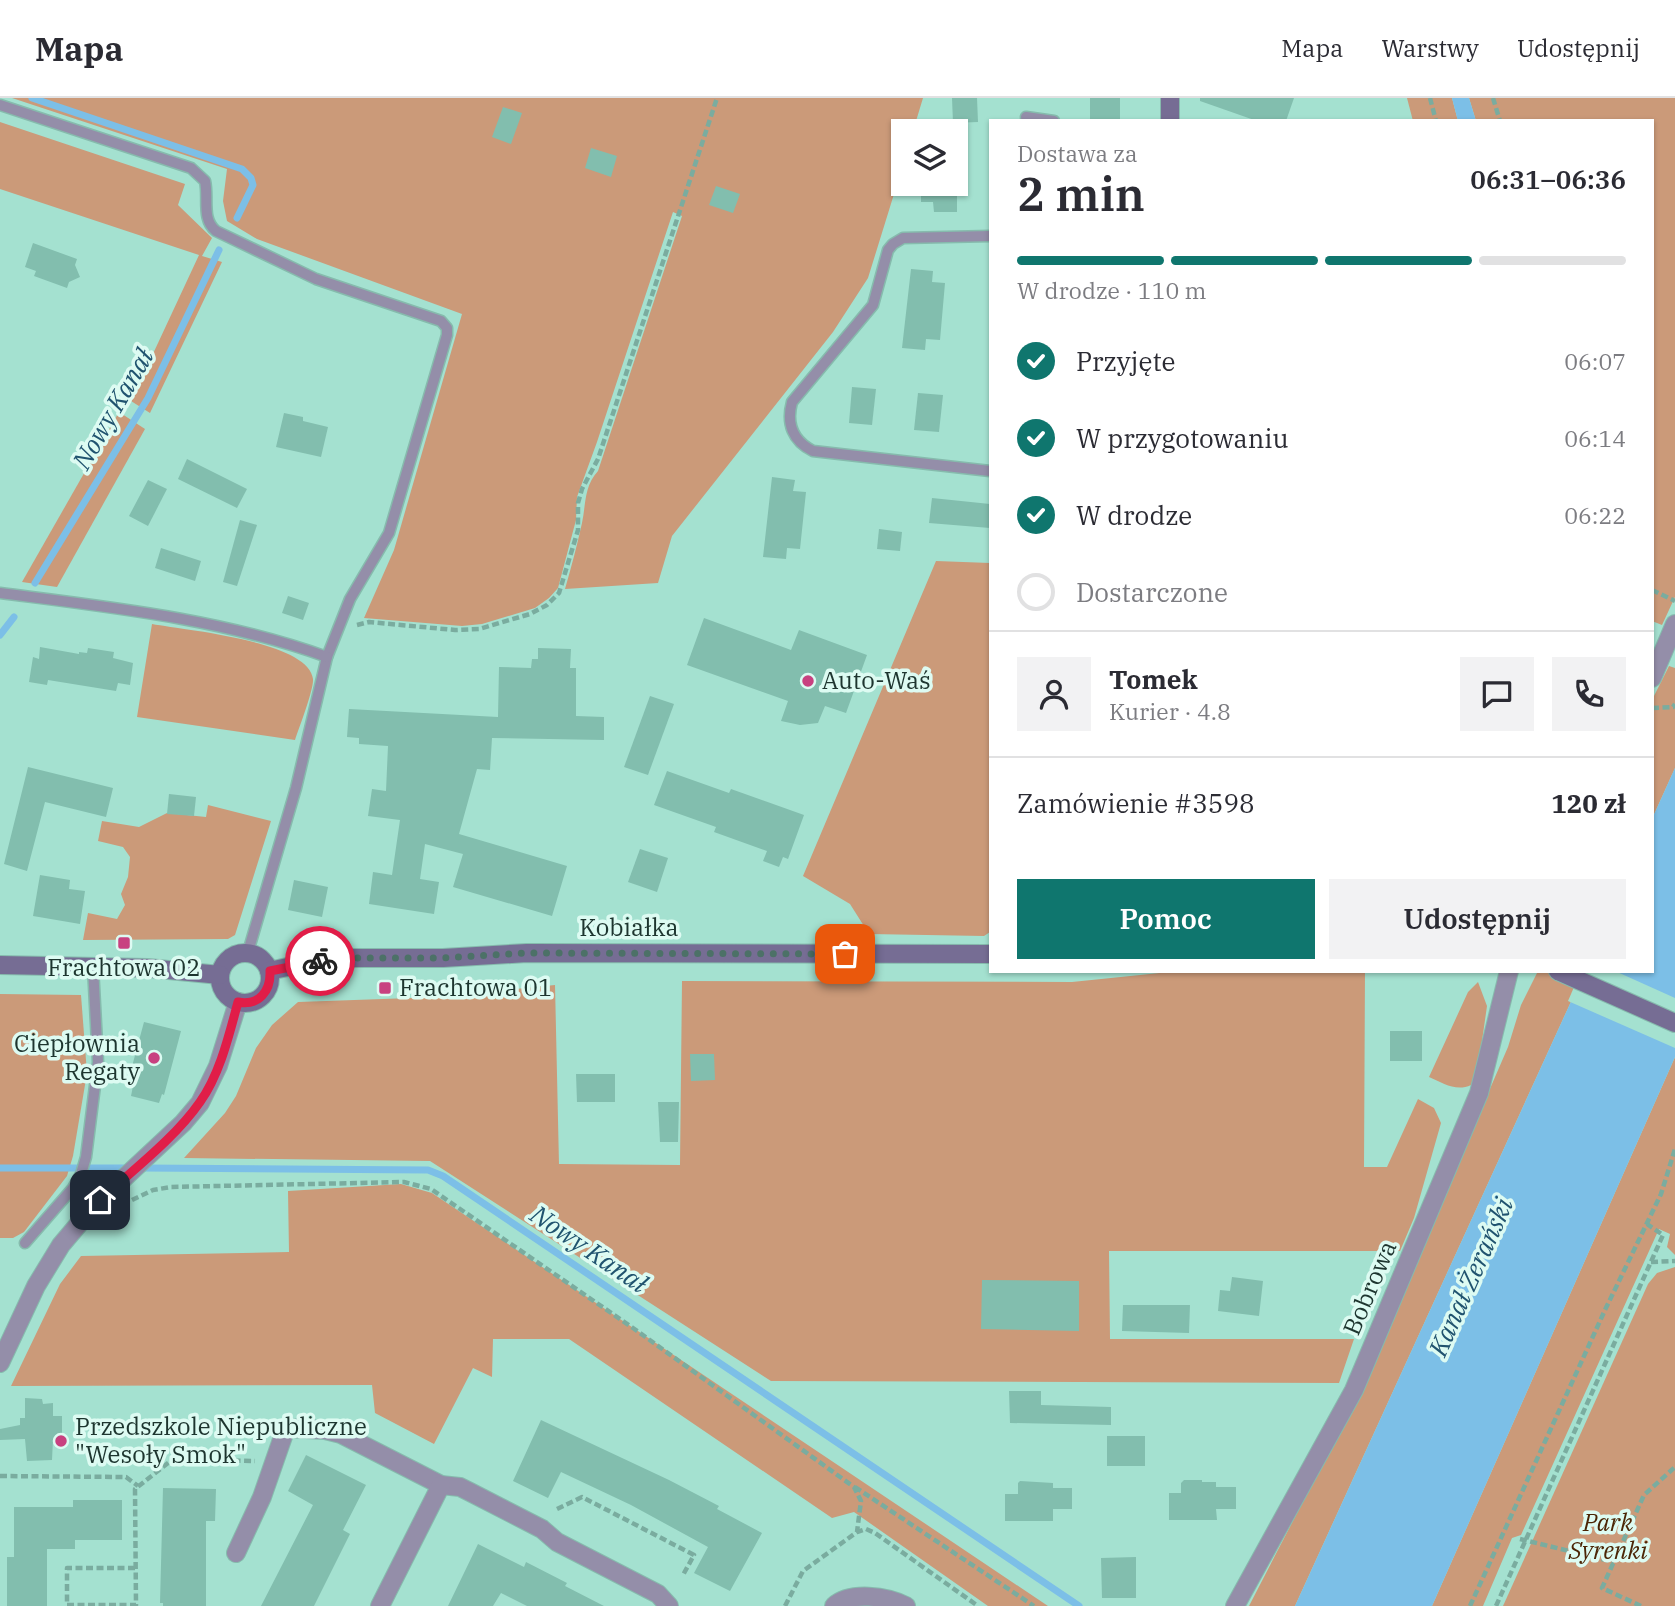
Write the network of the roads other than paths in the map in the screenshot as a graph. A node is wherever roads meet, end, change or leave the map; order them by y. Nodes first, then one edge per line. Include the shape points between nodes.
1 (1171, 98) edge
2 (0, 105) edge
3 (1026, 117) dead end
4 (1040, 119) edge
5 (1170, 119) edge
6 (989, 236) edge
7 (989, 471) edge
8 (0, 593) edge
9 (1675, 624) edge
10 (327, 657) junction
11 (1654, 674) edge
12 (247, 952) junction
13 (989, 954) edge
14 (0, 965) edge
15 (93, 967) junction
16 (270, 971) junction
17 (1509, 973) edge
18 (1562, 973) edge
19 (220, 975) junction
20 (238, 1002) junction
21 (1675, 1023) edge
22 (25, 1243) dead end
23 (0, 1363) edge
24 (441, 1485) junction
25 (236, 1553) dead end
26 (380, 1606) edge
27 (669, 1606) edge
28 (834, 1606) edge
29 (906, 1606) edge
30 (1235, 1606) edge

1 - 5 street
2 - 10 lane via 191,168 205,181 207,218 216,231 316,279 441,321 447,328 389,533 350,599
3 - 4 lane
6 - 7 lane via 909,237 893,244 873,305 792,402 789,421 797,439 813,451
8 - 10 lane via 268,636
9 - 11 street
10 - 12 lane via 296,788
12 - 16 street via 265,962
12 - 19 street via 229,958
13 - 16 street, Kobiałka via 527,953 320,960
14 - 15 street
15 - 19 street
15 - 22 lane via 98,1062 86,1157 73,1188
16 - 20 street via 268,990 261,998
17 - 30 street, Bobrowa via 1479,1093 1354,1390
18 - 21 street
19 - 20 street via 225,994
20 - 23 street via 206,1093 183,1124 94,1206 61,1245
24 - 25 street via 341,1433 286,1428
24 - 26 street
24 - 27 street via 460,1487 542,1529 557,1542 658,1594
28 - 29 street via 843,1599 874,1597

